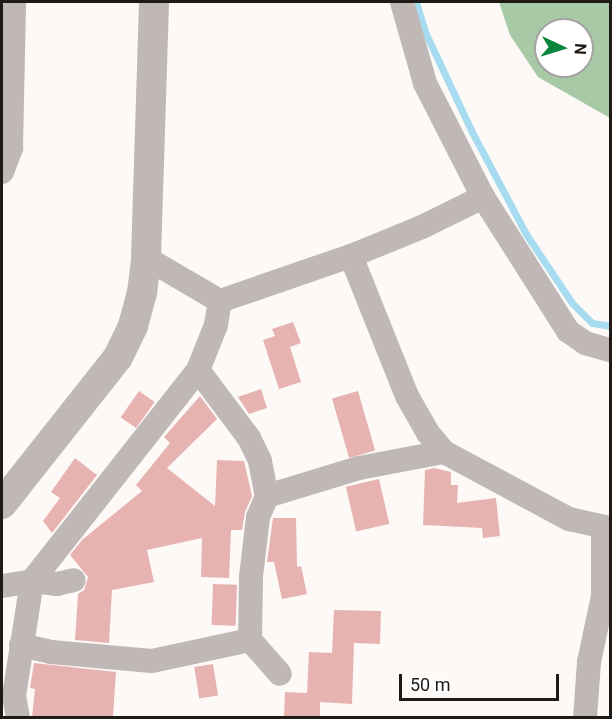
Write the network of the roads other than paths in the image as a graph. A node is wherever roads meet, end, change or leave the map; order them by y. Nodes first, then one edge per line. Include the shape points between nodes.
1 (14, 2) edge
2 (154, 2) edge
3 (402, 2) edge
4 (4, 162) edge
5 (483, 197) junction
6 (351, 255) junction
7 (146, 258) junction
8 (220, 301) junction
9 (610, 350) edge
10 (198, 370) junction
11 (444, 452) junction
12 (267, 496) junction
13 (2, 504) edge
14 (607, 528) edge
15 (74, 580) dead end
16 (32, 581) junction
17 (2, 586) edge
18 (250, 640) junction
19 (21, 645) junction
20 (280, 674) dead end
21 (18, 717) edge
22 (585, 717) edge

1 - 4 street via 13,126 11,148
2 - 7 street
3 - 5 street via 425,83
5 - 6 street
5 - 9 street via 568,331 585,343
6 - 8 street
6 - 11 street via 407,396 423,426
7 - 8 street
7 - 13 street via 133,326 118,357
8 - 10 street via 216,324
10 - 12 street via 256,450
10 - 16 street
11 - 12 street via 359,468
11 - 14 street via 569,519
12 - 18 street via 258,517 251,577
14 - 22 street via 603,596 589,662
15 - 16 street via 57,584
16 - 17 street
16 - 19 street
18 - 19 street via 152,661 51,652
18 - 20 street
19 - 21 street via 14,696

